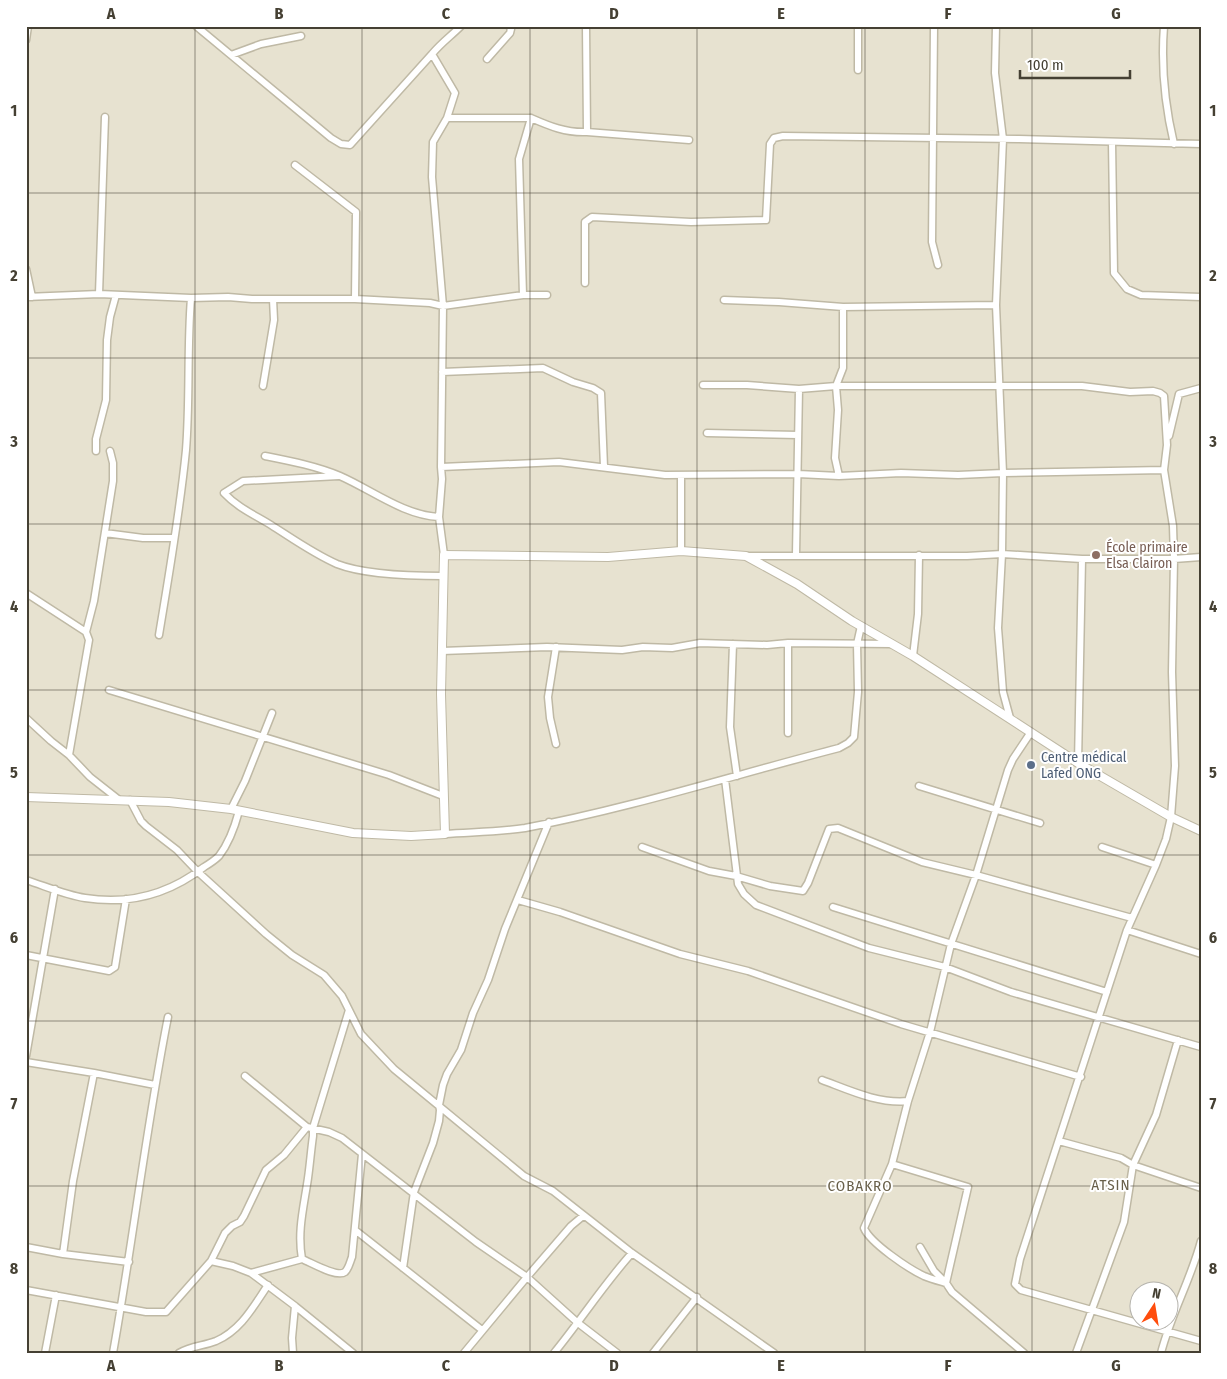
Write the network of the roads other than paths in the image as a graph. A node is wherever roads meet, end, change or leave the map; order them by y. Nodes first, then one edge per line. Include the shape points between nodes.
1 (28, 26) edge
2 (461, 26) edge
3 (509, 26) edge
4 (586, 26) edge
5 (858, 26) edge
6 (934, 26) edge
7 (996, 26) edge
8 (1164, 26) edge
9 (198, 27) edge
10 (301, 36) dead end
11 (26, 40) edge
12 (432, 54) junction
13 (231, 55) junction
14 (487, 59) dead end
15 (858, 70) dead end
16 (106, 117) dead end
17 (447, 118) junction
18 (531, 118) junction
19 (586, 132) junction
20 (933, 138) junction
21 (1003, 139) junction
22 (689, 140) dead end
23 (1112, 142) junction
24 (1174, 144) junction
25 (1201, 144) edge
26 (295, 165) dead end
27 (938, 265) dead end
28 (26, 268) edge
29 (585, 283) dead end
30 (99, 294) junction
31 (116, 295) junction
32 (523, 295) junction
33 (547, 296) dead end
34 (29, 297) edge
35 (1201, 297) edge
36 (191, 298) junction
37 (272, 299) junction
38 (354, 299) junction
39 (724, 300) dead end
40 (443, 306) junction
41 (996, 306) junction
42 (843, 307) junction
43 (442, 372) junction
44 (703, 385) dead end
45 (263, 386) dead end
46 (836, 386) junction
47 (1000, 386) junction
48 (1201, 388) edge
49 (799, 389) junction
50 (707, 433) dead end
51 (798, 435) junction
52 (1167, 445) junction
53 (96, 451) dead end
54 (110, 451) dead end
55 (265, 456) dead end
56 (440, 467) junction
57 (604, 467) junction
58 (1164, 470) junction
59 (1003, 473) junction
60 (798, 474) junction
61 (681, 475) junction
62 (339, 476) junction
63 (839, 476) junction
64 (439, 517) junction
65 (105, 532) junction
66 (174, 538) junction
67 (681, 551) junction
68 (1002, 554) junction
69 (796, 555) junction
70 (919, 555) junction
71 (444, 556) junction
72 (746, 556) junction
73 (1201, 557) edge
74 (1082, 559) junction
75 (1174, 559) junction
76 (443, 576) junction
77 (26, 593) edge
78 (861, 626) junction
79 (86, 632) junction
80 (159, 635) dead end
81 (788, 643) junction
82 (733, 644) junction
83 (857, 644) junction
84 (892, 644) junction
85 (556, 647) junction
86 (442, 652) junction
87 (913, 656) junction
88 (110, 690) dead end
89 (272, 713) dead end
90 (26, 718) edge
91 (1010, 718) junction
92 (788, 732) dead end
93 (1031, 732) junction
94 (262, 738) junction
95 (556, 744) dead end
96 (70, 755) junction
97 (1078, 763) junction
98 (737, 776) junction
99 (725, 779) junction
100 (919, 786) dead end
101 (444, 796) junction
102 (26, 797) edge
103 (118, 799) junction
104 (130, 800) junction
105 (235, 810) junction
106 (996, 810) junction
107 (1171, 817) junction
108 (549, 822) junction
109 (1040, 823) dead end
110 (1201, 831) edge
111 (445, 834) junction
112 (642, 847) dead end
113 (1102, 847) dead end
114 (1156, 865) junction
115 (198, 872) junction
116 (976, 875) junction
117 (736, 876) junction
118 (26, 880) edge
119 (55, 889) junction
120 (126, 899) junction
121 (518, 900) junction
122 (833, 907) dead end
123 (1132, 918) junction
124 (1127, 930) junction
125 (951, 944) junction
126 (1201, 954) edge
127 (26, 955) edge
128 (44, 958) junction
129 (945, 967) junction
130 (1107, 992) junction
131 (349, 1010) junction
132 (168, 1017) dead end
133 (1100, 1018) junction
134 (930, 1032) junction
135 (1178, 1040) junction
136 (1201, 1047) edge
137 (26, 1056) edge
138 (26, 1062) edge
139 (94, 1073) junction
140 (245, 1076) dead end
141 (1081, 1077) junction
142 (822, 1080) dead end
143 (155, 1085) junction
144 (908, 1101) junction
145 (439, 1105) junction
146 (310, 1128) junction
147 (1059, 1141) junction
148 (362, 1154) junction
149 (892, 1164) junction
150 (1133, 1164) junction
151 (1201, 1188) edge
152 (414, 1192) junction
153 (583, 1216) junction
154 (355, 1230) junction
155 (1201, 1241) edge
156 (920, 1246) dead end
157 (26, 1247) edge
158 (632, 1253) junction
159 (63, 1254) junction
160 (302, 1259) junction
161 (211, 1261) junction
162 (129, 1262) junction
163 (403, 1268) junction
164 (251, 1273) junction
165 (527, 1277) junction
166 (946, 1283) junction
167 (268, 1285) junction
168 (26, 1290) edge
169 (56, 1295) junction
170 (697, 1297) junction
171 (1180, 1298) edge
172 (295, 1306) junction
173 (121, 1308) junction
174 (1092, 1311) junction
175 (1130, 1321) edge
176 (578, 1323) junction
177 (482, 1330) junction
178 (1166, 1332) edge
179 (1169, 1332) edge
180 (1201, 1342) edge
181 (45, 1353) edge
182 (113, 1353) edge
183 (179, 1353) edge
184 (293, 1353) edge
185 (353, 1353) edge
186 (464, 1353) edge
187 (554, 1353) edge
188 (617, 1353) edge
189 (653, 1353) edge
190 (774, 1353) edge
191 (1024, 1353) edge
192 (1076, 1353) edge
193 (1161, 1353) edge

1 - 11 street
2 - 12 street
3 - 14 street via 510,33
4 - 19 street
5 - 15 street
6 - 20 street
7 - 21 street via 995,73
8 - 24 street via 1163,62
9 - 13 street
10 - 13 street via 261,44
12 - 13 street via 350,144 341,144 331,138
12 - 17 street via 455,93
16 - 30 street
17 - 18 street
17 - 40 street via 433,142 432,177
18 - 19 street via 549,127
18 - 32 street via 519,160
19 - 22 street
20 - 21 street
20 - 27 street via 932,242
20 - 29 street via 774,138 770,144 766,220 692,222 592,217 585,222
21 - 23 street
21 - 41 street
23 - 24 street
23 - 35 street via 1114,273 1127,289 1141,295
24 - 25 street
26 - 38 street via 356,212
28 - 34 street
30 - 31 street
30 - 34 street
31 - 36 street
31 - 53 street via 107,340 106,400
32 - 33 street
32 - 40 street
36 - 37 street
36 - 66 street via 189,396
37 - 38 street
37 - 45 street via 274,320
38 - 40 street
39 - 42 street
40 - 43 street
41 - 42 street
41 - 47 street
42 - 46 street via 843,368
43 - 56 street
43 - 57 street via 543,368 593,388 601,393
44 - 49 street
46 - 47 street
46 - 49 street
46 - 63 street via 835,458
47 - 52 street via 1082,386 1160,392 1164,396
47 - 59 street
48 - 52 street via 1179,394
49 - 51 street
50 - 51 street
51 - 60 street
52 - 58 street
54 - 65 street via 114,463 113,481
55 - 62 street via 298,462
56 - 57 street via 559,462
56 - 64 street
57 - 61 street
58 - 59 street
58 - 75 street via 1173,526
59 - 63 street
59 - 68 street
60 - 61 street
60 - 63 street
60 - 69 street
61 - 67 street
62 - 64 street via 413,511
62 - 76 street via 243,480 224,493 242,509 339,564 358,570
64 - 71 street
65 - 66 street via 142,538
65 - 79 street
66 - 80 street
67 - 71 street via 608,557
67 - 72 street
68 - 70 street
68 - 74 street
68 - 91 street via 998,628 1003,692
69 - 70 street
69 - 72 street
70 - 87 street via 918,614
71 - 76 street
72 - 78 street
73 - 75 street
74 - 75 street
74 - 97 street
75 - 107 street via 1172,672 1175,766
76 - 86 street
77 - 79 street
78 - 83 street
78 - 84 street
79 - 96 street via 89,640
81 - 82 street
81 - 83 street
81 - 92 street
82 - 85 street via 622,650
82 - 98 street via 730,727
83 - 84 street
83 - 98 street via 858,692 854,737 839,748
84 - 87 street
85 - 86 street
85 - 95 street via 548,697
86 - 101 street
87 - 91 street
88 - 94 street
89 - 94 street
90 - 96 street
91 - 93 street
93 - 97 street
93 - 106 street via 1008,770
94 - 101 street via 389,775
94 - 105 street
96 - 103 street via 90,777
97 - 107 street
98 - 99 street
99 - 108 street
99 - 117 street
100 - 106 street
101 - 111 street
102 - 103 street
103 - 104 street
104 - 105 street
104 - 115 street via 141,821
105 - 111 street via 353,833
105 - 115 street via 234,829 218,857
106 - 109 street
106 - 116 street
107 - 110 street
107 - 114 street
108 - 111 street via 523,828
108 - 121 street
112 - 117 street via 709,871
113 - 114 street
114 - 123 street
115 - 120 street via 150,896
115 - 131 street via 292,956 324,974
116 - 117 street via 922,862 834,828 830,829 803,891
116 - 123 street
116 - 125 street
117 - 129 street via 744,894 756,905 869,948
118 - 119 street
119 - 120 street via 85,898
119 - 128 street
120 - 128 street via 115,967 109,970
121 - 134 street
121 - 145 street via 461,1050 447,1074
122 - 125 street
123 - 124 street
124 - 126 street
124 - 130 street
125 - 129 street
125 - 130 street
127 - 128 street
128 - 137 street
129 - 133 street via 1011,992
129 - 134 street
130 - 133 street
131 - 145 street via 362,1034 394,1069
131 - 146 street
132 - 143 street
133 - 135 street
133 - 141 street
134 - 141 street
134 - 144 street
135 - 136 street
135 - 150 street via 1156,1115
138 - 139 street
139 - 143 street
139 - 159 street
140 - 146 street
141 - 147 street
142 - 144 street via 881,1100
143 - 162 street
144 - 149 street
145 - 152 street via 433,1143
145 - 153 street via 524,1176 553,1191
146 - 148 street via 342,1138
146 - 160 street via 313,1136 300,1225
146 - 161 street via 266,1170 244,1216 225,1233
147 - 150 street
147 - 174 street via 1020,1259 1015,1284 1021,1290
148 - 152 street
148 - 154 street
149 - 166 street via 864,1228 866,1234 889,1255 924,1276
149 - 166 street via 968,1187
150 - 151 street
150 - 174 street via 1124,1222
152 - 163 street
152 - 165 street via 476,1242
153 - 158 street
153 - 165 street
154 - 160 street via 352,1256 344,1273 338,1274
154 - 163 street
155 - 171 street
156 - 166 street via 934,1271
157 - 159 street
158 - 170 street
158 - 176 street
159 - 162 street
160 - 164 street
161 - 164 street
161 - 173 street via 166,1312
162 - 173 street
163 - 177 street
164 - 167 street
165 - 176 street
165 - 177 street
166 - 191 street via 952,1292
167 - 172 street
167 - 183 street via 233,1332
168 - 169 street
169 - 173 street
169 - 181 street
170 - 189 street
170 - 190 street
172 - 184 street
172 - 185 street
173 - 182 street
174 - 175 street
174 - 192 street
176 - 187 street
176 - 188 street
177 - 186 street
178 - 193 street
179 - 180 street

